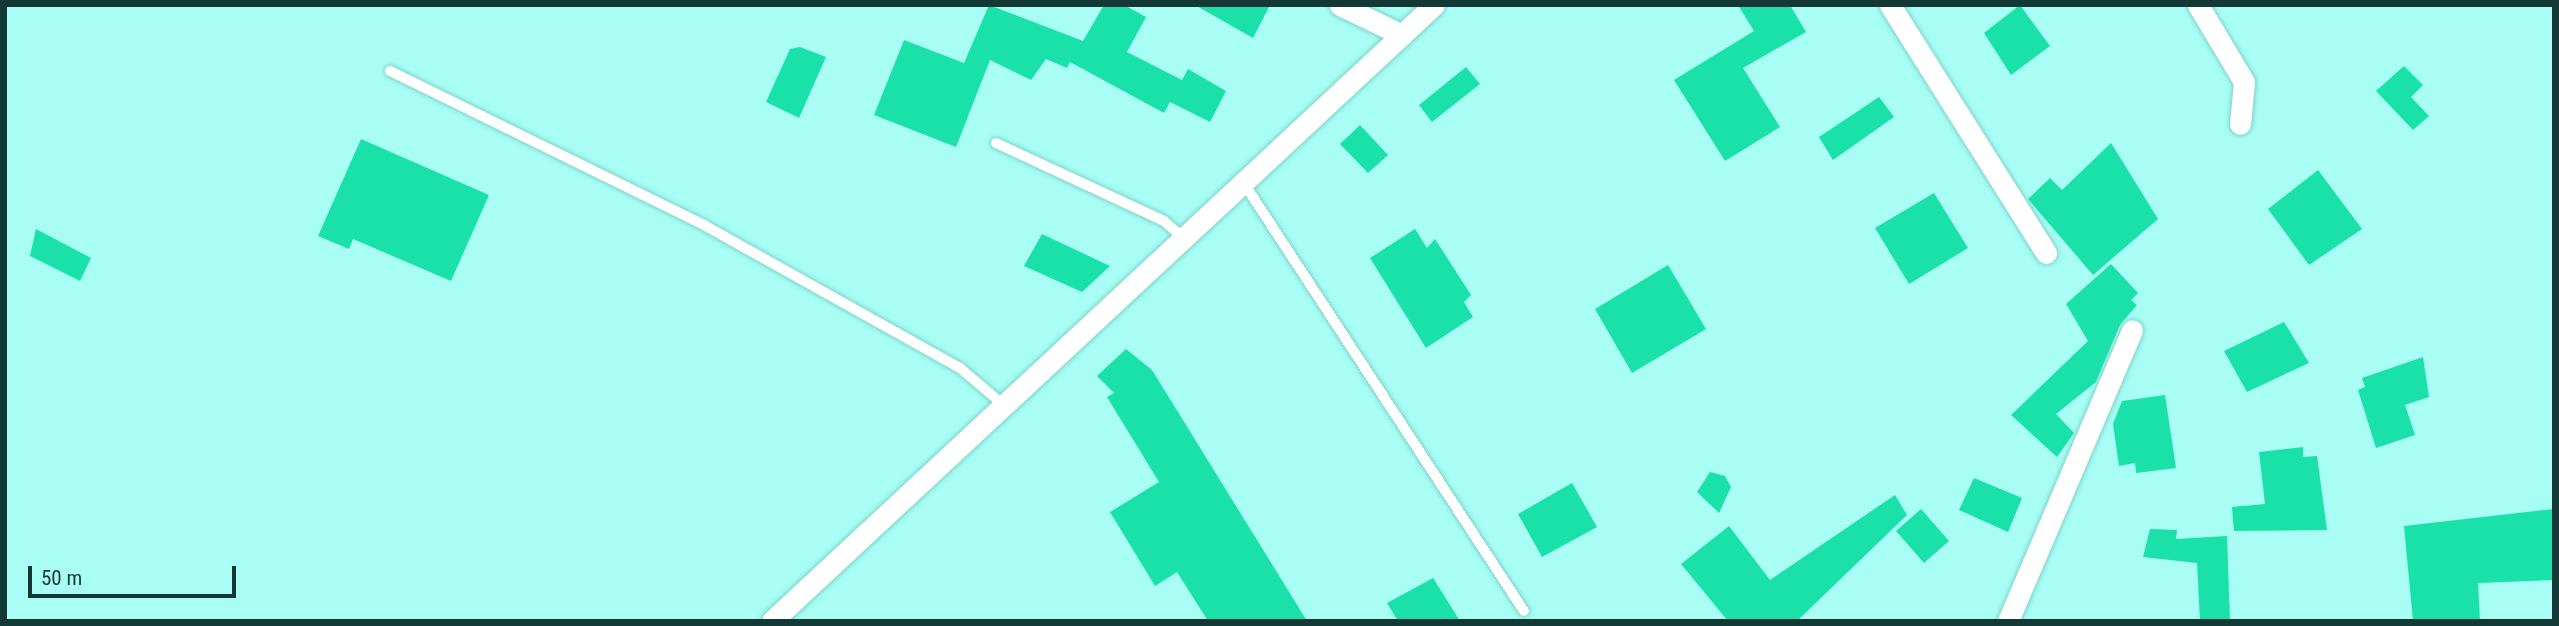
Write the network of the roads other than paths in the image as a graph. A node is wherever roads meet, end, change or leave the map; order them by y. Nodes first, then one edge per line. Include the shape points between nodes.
1 (1340, 5) edge
2 (1434, 5) edge
3 (1890, 5) edge
4 (2198, 5) edge
5 (1402, 35) junction
6 (390, 71) dead end
7 (2239, 124) dead end
8 (996, 143) dead end
9 (1245, 185) junction
10 (1185, 239) junction
11 (2046, 253) dead end
12 (2132, 330) dead end
13 (1006, 407) junction
14 (1524, 611) dead end
15 (772, 621) edge
16 (2008, 621) edge

1 - 5 street
2 - 5 street
3 - 11 street
4 - 7 street via 2244,82
5 - 9 street
6 - 13 lane via 704,225 960,368
8 - 10 lane via 1164,221
9 - 10 street
9 - 14 lane
10 - 13 street
12 - 16 street
13 - 15 street

